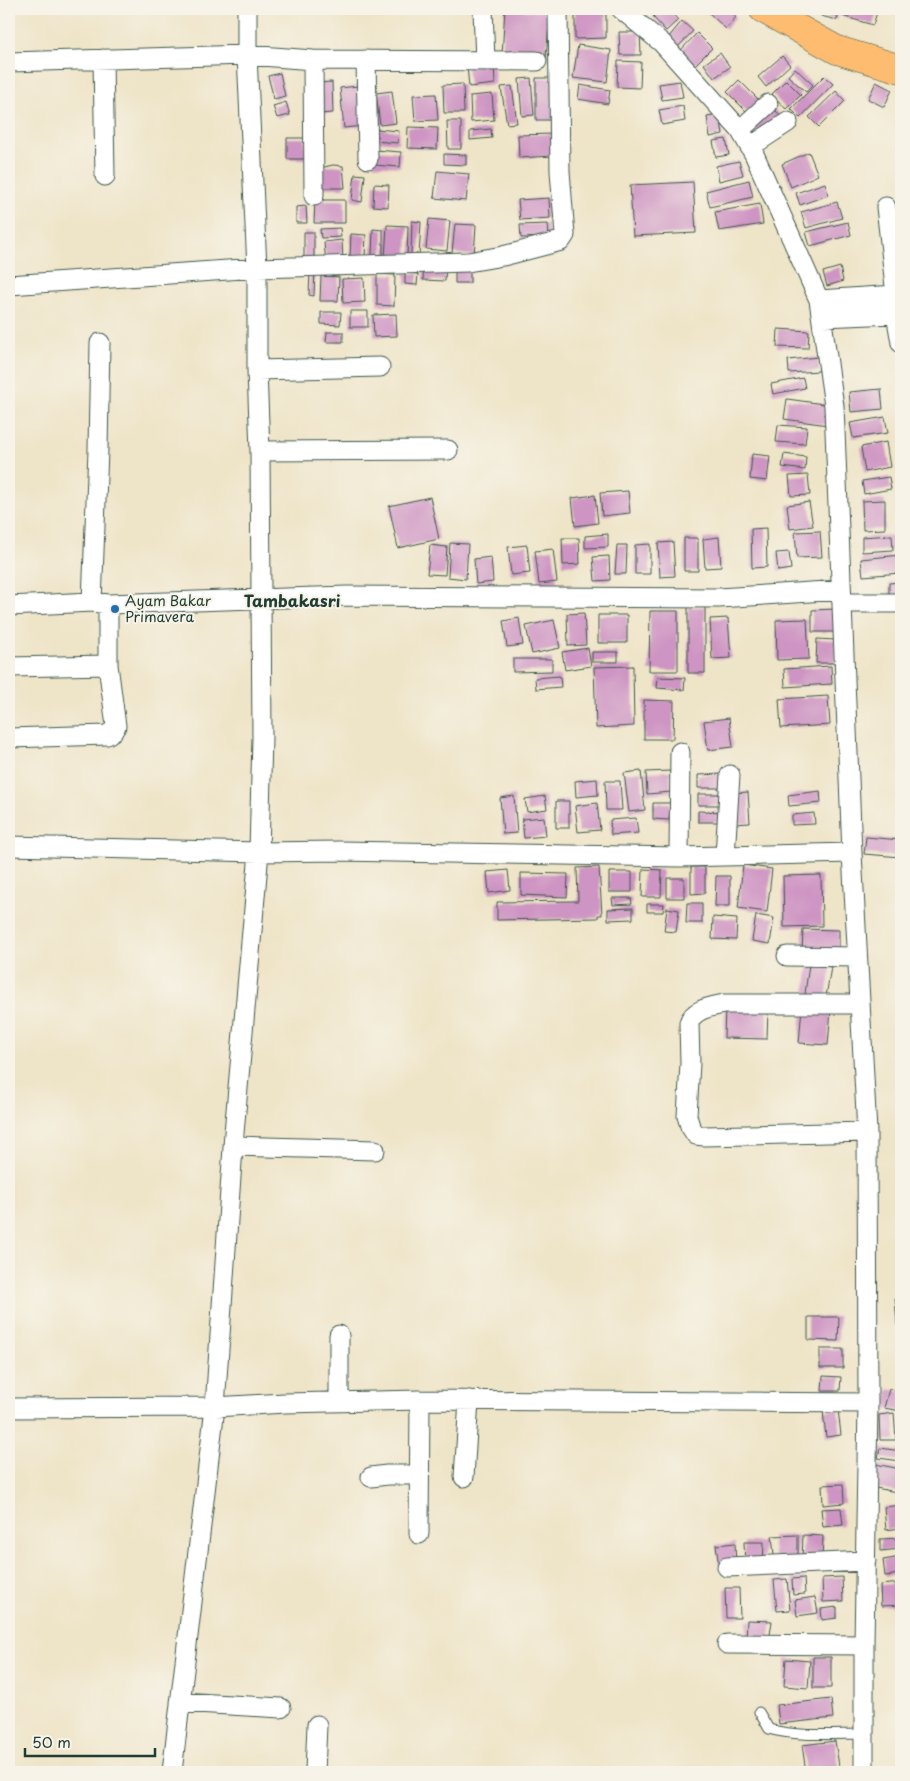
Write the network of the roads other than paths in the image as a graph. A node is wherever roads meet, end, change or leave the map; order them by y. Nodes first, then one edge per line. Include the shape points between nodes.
1 (247, 9) edge
2 (483, 9) edge
3 (558, 9) edge
4 (621, 9) edge
5 (764, 9) edge
6 (247, 55) junction
7 (103, 60) junction
8 (313, 60) junction
9 (366, 60) junction
10 (485, 61) junction
11 (537, 61) dead end
12 (9, 62) edge
13 (901, 69) edge
14 (768, 104) dead end
15 (788, 122) dead end
16 (740, 130) junction
17 (750, 147) junction
18 (368, 159) dead end
19 (105, 176) dead end
20 (314, 196) dead end
21 (886, 207) dead end
22 (895, 241) edge
23 (257, 268) junction
24 (9, 285) edge
25 (898, 304) edge
26 (820, 309) junction
27 (100, 343) dead end
28 (901, 343) edge
29 (380, 367) dead end
30 (257, 370) junction
31 (448, 450) dead end
32 (260, 451) junction
33 (841, 596) junction
34 (262, 598) junction
35 (100, 603) junction
36 (901, 603) edge
37 (9, 606) edge
38 (108, 665) junction
39 (9, 666) edge
40 (9, 738) edge
41 (680, 752) dead end
42 (730, 775) dead end
43 (9, 846) edge
44 (259, 852) junction
45 (852, 853) junction
46 (724, 856) junction
47 (680, 857) junction
48 (787, 956) dead end
49 (857, 957) junction
50 (860, 1004) junction
51 (867, 1132) junction
52 (234, 1146) junction
53 (375, 1150) dead end
54 (339, 1335) dead end
55 (420, 1400) junction
56 (469, 1400) junction
57 (339, 1402) junction
58 (868, 1403) junction
59 (215, 1406) junction
60 (9, 1408) edge
61 (419, 1475) junction
62 (371, 1477) dead end
63 (464, 1477) dead end
64 (419, 1534) dead end
65 (866, 1561) junction
66 (727, 1567) dead end
67 (727, 1644) dead end
68 (864, 1645) junction
69 (180, 1702) junction
70 (281, 1708) dead end
71 (758, 1712) dead end
72 (317, 1725) dead end
73 (864, 1734) junction
74 (172, 1772) edge
75 (315, 1772) edge
76 (864, 1772) edge

1 - 6 street
2 - 10 street
3 - 23 street via 560,171 565,235 561,241 468,262
4 - 16 street via 662,43
5 - 13 main road via 837,50
6 - 7 street
6 - 8 street
6 - 23 street
7 - 12 street
7 - 19 street
8 - 9 street
8 - 20 street
9 - 10 street
9 - 18 street
10 - 11 street
14 - 16 street
15 - 17 street
16 - 17 street
17 - 26 street
21 - 22 street
22 - 25 street
23 - 24 street
23 - 30 street
25 - 26 street
25 - 28 street
26 - 33 street via 834,406
27 - 35 street
29 - 30 street
30 - 32 street
31 - 32 street
32 - 34 street
33 - 34 street
33 - 36 street
33 - 45 street
34 - 35 street
34 - 44 street
35 - 37 street
35 - 38 street
38 - 39 street
38 - 40 street via 116,726 113,732 107,735
41 - 47 street
42 - 46 street
43 - 44 street
44 - 47 street
44 - 52 street
45 - 46 street
45 - 49 street
46 - 47 street
48 - 49 street
49 - 50 street
50 - 51 street
50 - 51 street via 724,1004 696,1013 690,1017 689,1024 687,1116 696,1135 704,1136
51 - 58 street
52 - 53 street
52 - 59 street
54 - 57 street
55 - 56 street
55 - 57 street
55 - 61 street
56 - 58 street
56 - 63 street
57 - 59 street
58 - 65 street
59 - 60 street
59 - 69 street
61 - 62 street
61 - 64 street
65 - 66 street
65 - 68 street
67 - 68 street
68 - 73 street
69 - 70 street
69 - 74 street
71 - 73 lane via 769,1729 776,1731
72 - 75 street
73 - 76 street

